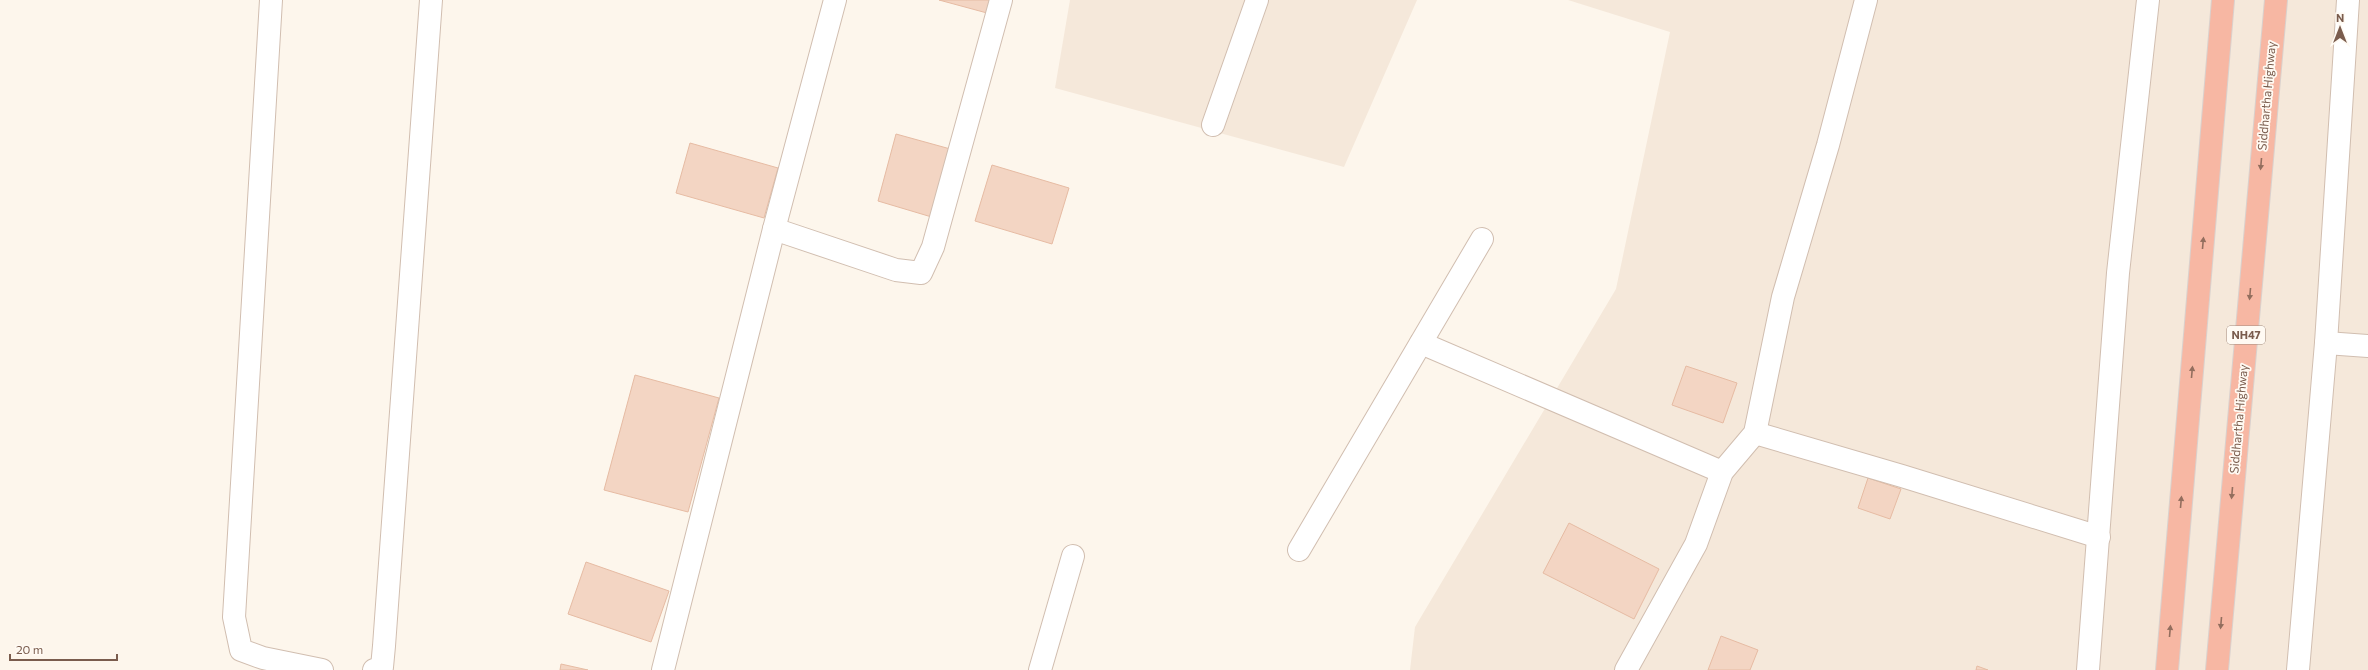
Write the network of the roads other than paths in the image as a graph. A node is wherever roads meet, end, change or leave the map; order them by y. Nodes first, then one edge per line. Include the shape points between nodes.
1 (271, 0) edge
2 (431, 0) edge
3 (835, 0) edge
4 (1001, 0) edge
5 (1258, 0) edge
6 (1866, 0) edge
7 (2148, 0) edge
8 (2223, 0) edge
9 (2276, 0) edge
10 (2348, 0) edge
11 (1213, 125) dead end
12 (774, 229) junction
13 (1482, 240) dead end
14 (1420, 343) junction
15 (2326, 343) junction
16 (2368, 346) edge
17 (1755, 434) junction
18 (1722, 472) junction
19 (2099, 537) junction
20 (1299, 550) dead end
21 (1073, 556) dead end
22 (322, 670) edge
23 (374, 670) edge
24 (663, 670) edge
25 (1040, 670) edge
26 (1626, 670) edge
27 (2088, 670) edge
28 (2167, 670) edge
29 (2217, 670) edge
30 (2298, 670) edge

1 - 22 street via 234,617 241,650 263,658
2 - 23 street via 384,646 382,667
3 - 12 street
4 - 12 street via 933,247 921,273 896,270
5 - 11 street
6 - 17 street via 1828,145 1782,297
7 - 19 street via 2118,273
28 -> 8 highway
9 -> 29 highway, Siddhartha Highway / NH47
10 - 15 street
12 - 24 street
13 - 14 street
14 - 18 street
14 - 20 street
15 - 16 street
15 - 30 street
17 - 18 street
17 - 19 street
18 - 26 street via 1696,544
19 - 27 street
21 - 25 street

